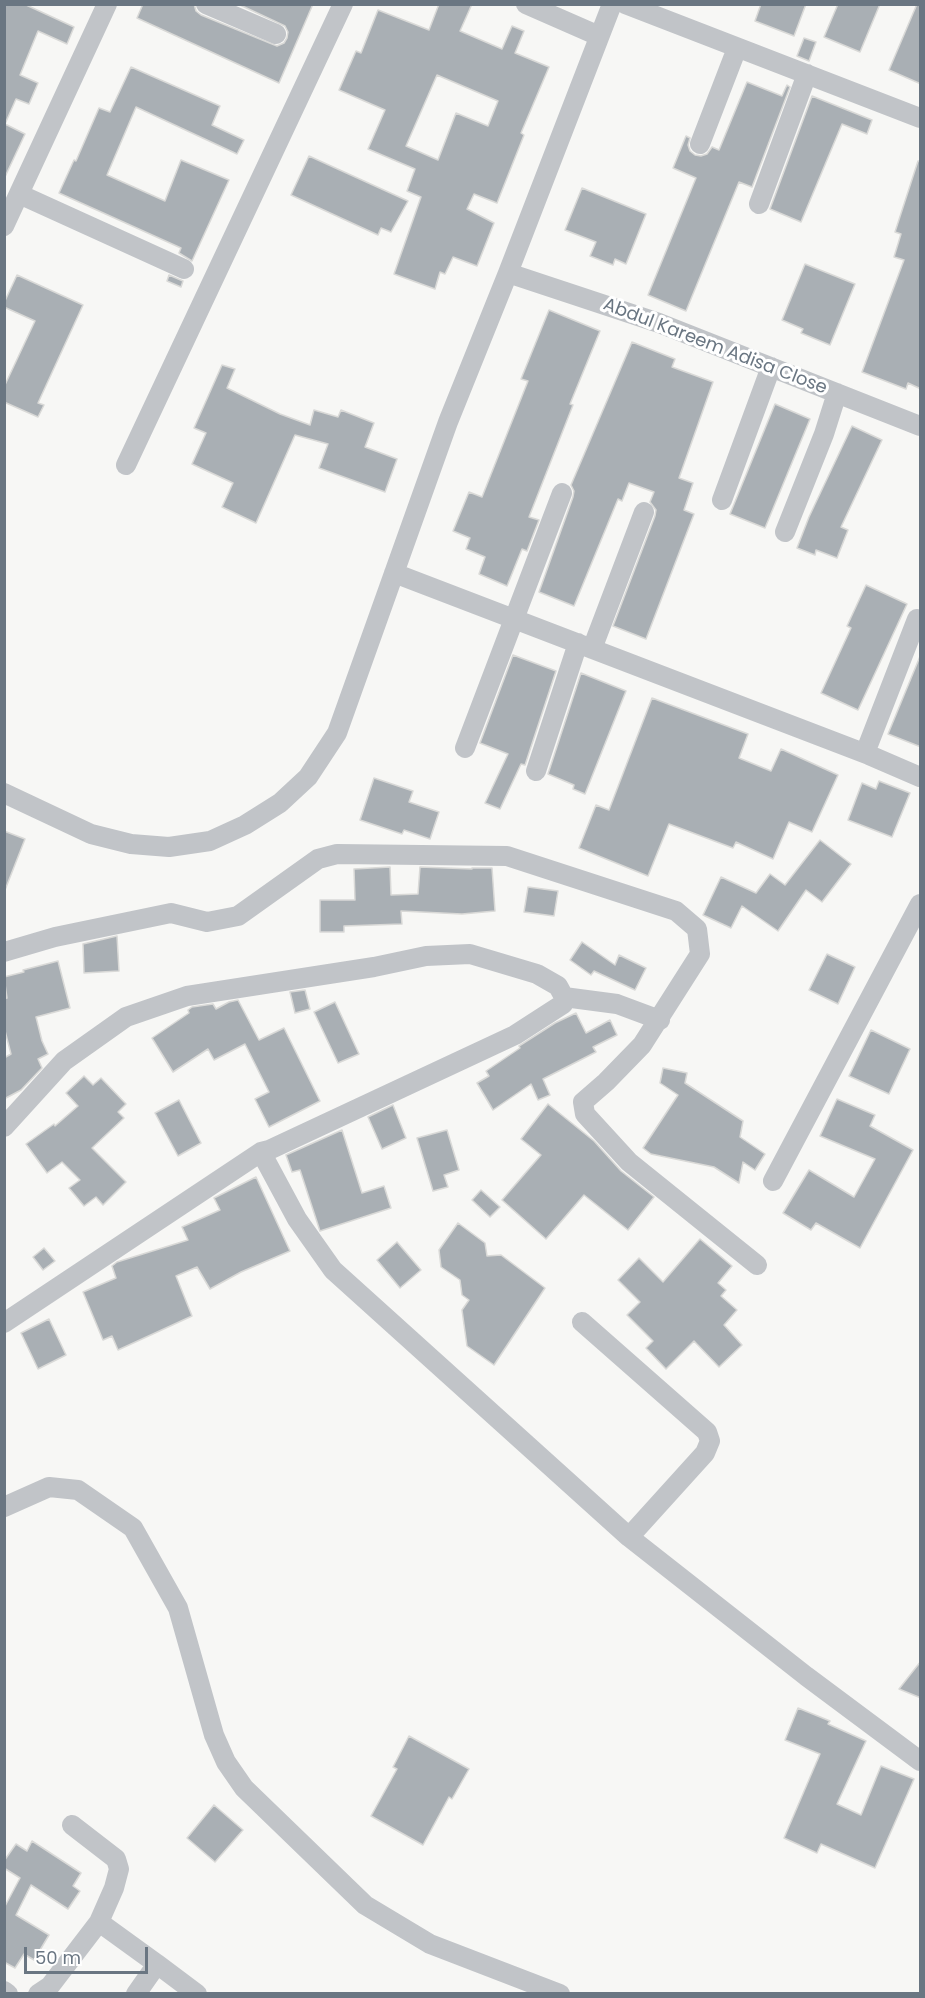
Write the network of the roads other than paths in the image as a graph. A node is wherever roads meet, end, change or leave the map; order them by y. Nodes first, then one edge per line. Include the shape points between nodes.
1 (107, 4) edge
2 (206, 4) edge
3 (343, 4) edge
4 (526, 4) edge
5 (612, 4) edge
6 (625, 4) edge
7 (276, 34) dead end
8 (599, 36) junction
9 (737, 48) junction
10 (807, 74) junction
11 (921, 118) edge
12 (700, 144) dead end
13 (20, 194) junction
14 (759, 204) dead end
15 (4, 226) edge
16 (184, 269) dead end
17 (508, 273) junction
18 (771, 367) junction
19 (837, 393) junction
20 (921, 426) edge
21 (126, 465) dead end
22 (562, 493) dead end
23 (722, 500) dead end
24 (644, 512) dead end
25 (785, 532) dead end
26 (394, 573) junction
27 (515, 619) junction
28 (917, 619) dead end
29 (585, 646) junction
30 (465, 748) dead end
31 (865, 753) junction
32 (536, 771) dead end
33 (921, 777) edge
34 (4, 793) edge
35 (921, 904) edge
36 (4, 952) edge
37 (564, 997) junction
38 (660, 1020) junction
39 (4, 1127) edge
40 (261, 1152) junction
41 (773, 1181) dead end
42 (757, 1265) dead end
43 (582, 1322) dead end
44 (4, 1323) edge
45 (4, 1507) edge
46 (629, 1537) junction
47 (921, 1761) edge
48 (72, 1825) dead end
49 (99, 1922) junction
50 (157, 1964) junction
51 (38, 1994) edge
52 (136, 1994) edge
53 (197, 1994) edge
54 (560, 1994) edge

1 - 13 street
2 - 7 street
3 - 21 street
4 - 8 street
5 - 8 street
6 - 9 street
8 - 17 street
9 - 10 street
9 - 12 street
10 - 11 street
10 - 14 street
13 - 15 street
13 - 16 street
17 - 18 street, Abdul Kareem Adisa Close
17 - 26 street via 448,422
18 - 19 street, Abdul Kareem Adisa Close
18 - 23 street
19 - 20 street, Abdul Kareem Adisa Close
19 - 25 street
22 - 27 street
24 - 29 street
26 - 27 street
26 - 34 street via 338,733 308,777 280,803 244,825 210,841 169,847 131,844 91,834
27 - 29 street
27 - 30 street
28 - 31 street
29 - 31 street
29 - 32 street
31 - 33 street
35 - 41 street
36 - 38 street via 55,937 171,913 207,921 238,916 318,859 337,854 507,856 676,911 697,929 700,954
37 - 38 street via 617,1004
37 - 39 street via 558,986 537,975 470,954 426,956 187,996 126,1017 64,1062
37 - 40 street via 563,1004 515,1035
38 - 42 street via 642,1045 583,1102 585,1114 629,1162
40 - 44 street
40 - 46 street via 297,1219 333,1270
43 - 46 street via 707,1432 710,1441 705,1454
45 - 54 street via 49,1487 78,1490 133,1528 178,1608 214,1735 244,1788 365,1905 430,1944
46 - 47 street
48 - 49 street via 116,1859 119,1869
49 - 50 street
49 - 51 street via 50,1986
50 - 52 street
50 - 53 street

